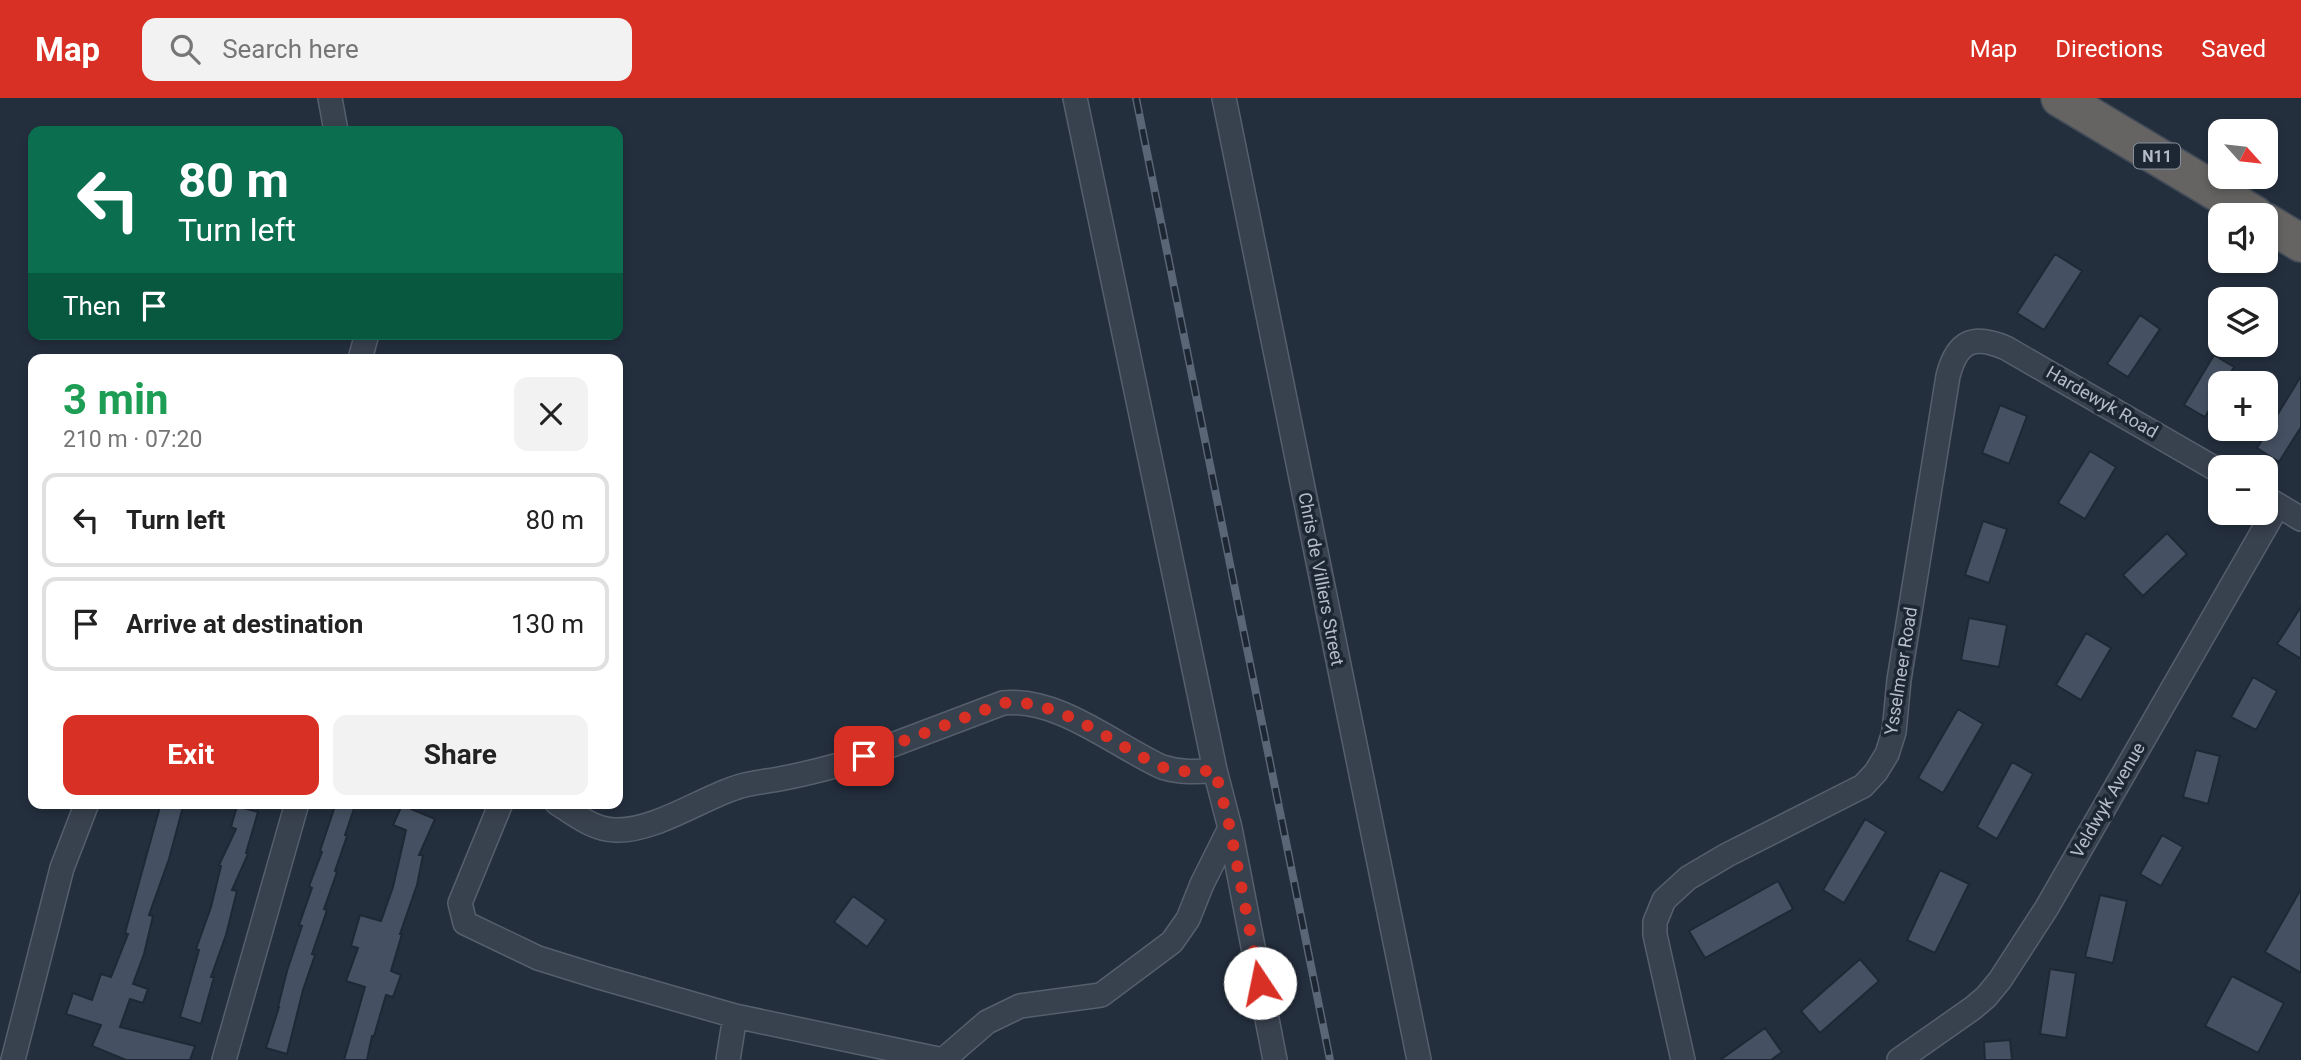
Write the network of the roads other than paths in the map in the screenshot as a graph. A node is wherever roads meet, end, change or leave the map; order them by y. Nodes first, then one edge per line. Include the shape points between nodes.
1 (330, 98) edge
2 (1076, 98) edge
3 (1224, 98) edge
4 (2060, 98) edge
5 (335, 126) edge
6 (2235, 203) edge
7 (2278, 229) edge
8 (2301, 243) edge
9 (1980, 340) joint
10 (2208, 464) edge
11 (2278, 506) edge
12 (2301, 519) edge
13 (2259, 525) edge
14 (1215, 770) junction
15 (85, 809) edge
16 (294, 809) edge
17 (499, 809) edge
18 (567, 809) edge
19 (1230, 828) junction
20 (735, 1016) junction
21 (13, 1060) edge
22 (224, 1060) edge
23 (728, 1060) edge
24 (943, 1060) edge
25 (1276, 1060) edge
26 (1419, 1060) edge
27 (1682, 1060) edge
28 (1899, 1060) edge

1 - 5 street
2 - 14 street
3 - 26 street, Chris de Villiers Street
4 - 6 highway, N11
7 - 8 highway
9 - 10 street, Hardewyk Road via 2045,369
9 - 27 street, Ysselmeer Road via 1964,346 1948,376 1887,754 1863,786 1688,878 1658,911 1655,936
11 - 12 street
13 - 28 street, Veldwyk Avenue via 2046,909 2000,980 1973,1008
14 - 18 street via 1192,773 1162,767 1065,715 1015,702 842,764 732,789 634,828 608,830
14 - 19 street
15 - 21 street via 62,868
16 - 22 street
17 - 20 street via 460,903 465,923 538,958
19 - 24 street via 1172,943 1101,995 1020,1006 987,1022
19 - 25 street
20 - 23 street
20 - 24 street

